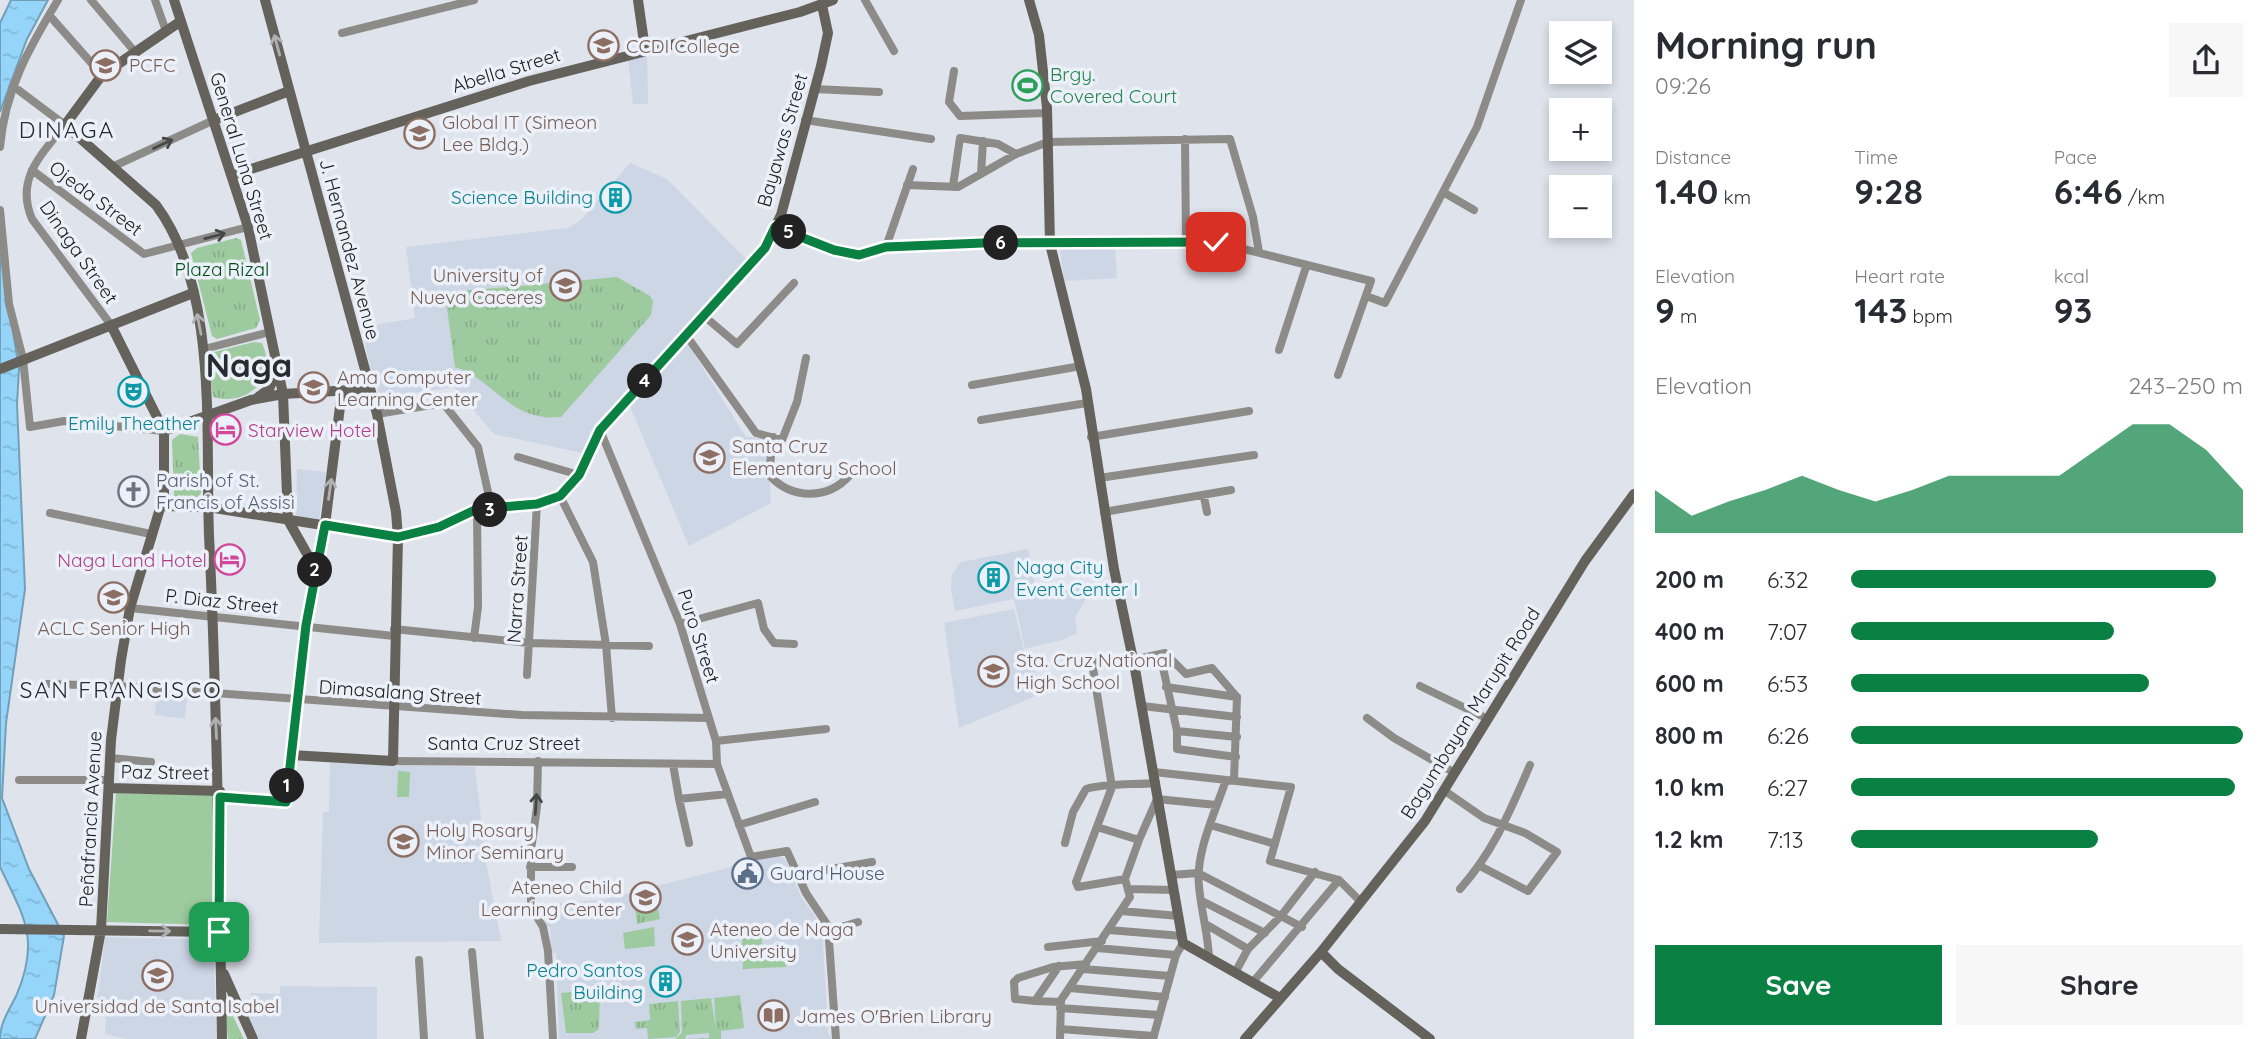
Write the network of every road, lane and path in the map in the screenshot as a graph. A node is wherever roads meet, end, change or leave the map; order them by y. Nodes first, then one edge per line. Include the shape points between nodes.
1 (58, 0) edge
2 (91, 0) edge
3 (155, 0) edge
4 (174, 0) edge
5 (265, 0) edge
6 (474, 0) edge
7 (638, 0) edge
8 (833, 0) edge
9 (865, 0) edge
10 (1029, 0) edge
11 (1521, 0) edge
12 (816, 3) edge
13 (49, 15) junction
14 (181, 21) junction
15 (166, 31) junction
16 (342, 33) dead end
17 (645, 49) junction
18 (894, 51) dead end
19 (135, 52) junction
20 (954, 71) dead end
21 (102, 75) junction
22 (13, 86) junction
23 (814, 89) junction
24 (289, 91) junction
25 (879, 92) dead end
26 (1048, 113) junction
27 (214, 120) junction
28 (805, 120) junction
29 (65, 125) junction
30 (932, 139) dead end
31 (1185, 139) junction
32 (983, 141) junction
33 (1048, 142) junction
34 (0, 147) edge
35 (306, 150) junction
36 (1016, 154) junction
37 (112, 167) junction
38 (913, 169) dead end
39 (32, 170) junction
40 (981, 174) junction
41 (232, 175) junction
42 (908, 185) junction
43 (953, 186) junction
44 (1443, 192) junction
45 (0, 210) edge
46 (1474, 210) dead end
47 (248, 227) junction
48 (775, 227) junction
49 (1186, 240) junction
50 (1050, 244) junction
51 (181, 245) junction
52 (886, 247) junction
53 (1259, 251) junction
54 (1306, 267) junction
55 (794, 283) dead end
56 (193, 293) junction
57 (1366, 296) junction
58 (704, 316) junction
59 (111, 325) junction
60 (270, 332) junction
61 (687, 335) junction
62 (204, 349) junction
63 (1279, 350) dead end
64 (806, 358) dead end
65 (22, 360) junction
66 (1081, 366) junction
67 (278, 367) junction
68 (0, 369) edge
69 (1338, 375) dead end
70 (972, 385) dead end
71 (369, 389) junction
72 (342, 391) junction
73 (283, 394) junction
74 (251, 400) junction
75 (1087, 403) junction
76 (1249, 411) dead end
77 (377, 414) junction
78 (205, 416) junction
79 (981, 419) dead end
80 (600, 430) junction
81 (164, 431) junction
82 (1091, 437) junction
83 (773, 438) junction
84 (1254, 455) dead end
85 (518, 457) dead end
86 (579, 475) junction
87 (850, 475) dead end
88 (1099, 478) junction
89 (1231, 490) dead end
90 (1634, 494) edge
91 (560, 496) junction
92 (1203, 497) junction
93 (537, 504) junction
94 (162, 506) junction
95 (208, 507) junction
96 (477, 509) junction
97 (492, 510) junction
98 (1104, 512) junction
99 (1208, 512) dead end
100 (50, 513) dead end
101 (288, 520) junction
102 (325, 525) junction
103 (152, 534) junction
104 (398, 537) junction
105 (315, 568) junction
106 (130, 608) junction
107 (213, 616) junction
108 (680, 624) junction
109 (306, 625) junction
110 (394, 632) junction
111 (474, 638) junction
112 (529, 643) junction
113 (794, 644) dead end
114 (606, 645) junction
115 (649, 646) dead end
116 (1160, 653) junction
117 (1133, 660) junction
118 (527, 675) dead end
119 (47, 684) dead end
120 (117, 686) junction
121 (1420, 686) dead end
122 (1166, 687) junction
123 (215, 694) junction
124 (1237, 697) junction
125 (297, 701) junction
126 (1142, 706) junction
127 (393, 708) junction
128 (1170, 709) junction
129 (1237, 717) junction
130 (612, 718) junction
131 (709, 718) junction
132 (1367, 718) dead end
133 (1488, 719) junction
134 (826, 729) dead end
135 (1177, 731) junction
136 (1237, 737) junction
137 (716, 741) junction
138 (291, 755) junction
139 (1236, 757) junction
140 (111, 758) junction
141 (393, 761) junction
142 (538, 761) junction
143 (151, 762) dead end
144 (673, 764) junction
145 (717, 764) junction
146 (1531, 765) dead end
147 (1455, 773) junction
148 (1155, 777) junction
149 (19, 780) dead end
150 (1230, 780) junction
151 (110, 784) junction
152 (1112, 788) junction
153 (1445, 791) junction
154 (220, 794) junction
155 (728, 794) junction
156 (679, 799) junction
157 (1157, 799) junction
158 (815, 802) dead end
159 (1216, 805) junction
160 (739, 825) junction
161 (1210, 825) junction
162 (1505, 826) junction
163 (1097, 827) junction
164 (1139, 840) junction
165 (690, 842) dead end
166 (1065, 843) dead end
167 (1275, 844) junction
168 (872, 862) dead end
169 (1480, 866) junction
170 (530, 867) junction
171 (572, 867) dead end
172 (1315, 872) junction
173 (1171, 874) junction
174 (1200, 874) junction
175 (797, 875) junction
176 (1125, 879) junction
177 (1339, 880) junction
178 (1130, 889) junction
179 (1460, 889) dead end
180 (1174, 890) junction
181 (1202, 901) junction
182 (1362, 902) junction
183 (1121, 911) junction
184 (1179, 916) junction
185 (1281, 916) junction
186 (858, 922) dead end
187 (1207, 925) junction
188 (1302, 927) junction
189 (0, 929) edge
190 (101, 930) junction
191 (1109, 930) junction
192 (828, 931) junction
193 (219, 932) junction
194 (1265, 933) junction
195 (1183, 939) junction
196 (1099, 944) junction
197 (1048, 947) dead end
198 (1248, 949) junction
199 (472, 952) dead end
200 (1321, 952) junction
201 (1176, 955) junction
202 (1209, 958) junction
203 (419, 960) dead end
204 (220, 965) junction
205 (1085, 966) junction
206 (1059, 967) junction
207 (1236, 971) junction
208 (1170, 976) junction
209 (1253, 982) junction
210 (1070, 988) junction
211 (1165, 997) junction
212 (1280, 998) junction
213 (1035, 1001) junction
214 (1060, 1005) junction
215 (1159, 1015) junction
216 (1060, 1029) junction
217 (1154, 1037) edge
218 (81, 1039) edge
219 (222, 1039) edge
220 (253, 1039) edge
221 (424, 1039) edge
222 (480, 1039) edge
223 (553, 1039) edge
224 (835, 1039) edge
225 (1060, 1039) edge
226 (1245, 1039) edge
227 (1430, 1039) edge

1 - 13 street
2 - 19 street
3 - 15 street
4 - 14 street, General Luna Street
24 -> 5 street, J. Hernandez Avenue
6 - 16 street
7 - 17 street
8 - 12 street, Abella Street
9 - 18 street
10 - 26 street via 1039,35
11 - 44 street via 1477,127
12 - 17 street, Abella Street
12 - 23 street, Bayawas Street via 828,33
13 - 21 street
13 - 22 street
14 - 15 street
14 - 27 street, General Luna Street
15 - 19 street
17 - 35 street, Abella Street
19 - 21 street
20 - 26 street via 949,102 960,116
21 - 29 street
22 - 29 street
22 - 34 street via 3,112
23 - 25 street
23 - 28 street, Bayawas Street
24 - 27 street
24 - 35 street, J. Hernandez Avenue
26 - 33 street
37 -> 27 street
27 - 41 street, General Luna Street
28 - 30 street
28 - 48 street, Bayawas Street
29 - 37 street
29 - 39 street, Dinaga Street
31 - 33 street
31 - 49 street
31 - 53 street via 1230,139
32 - 36 street
32 - 40 street
32 - 43 street via 960,138
33 - 36 street
33 - 50 street
35 - 41 street, Abella Street
35 - 71 street, J. Hernandez Avenue
36 - 40 street
37 - 51 street via 156,205
38 - 42 street
39 - 51 street, Ojeda Street via 144,254
39 - 59 street, Dinaga Street via 24,188 32,219
40 - 43 street
41 - 47 street, General Luna Street
42 - 43 street
42 - 52 street
44 - 46 street
44 - 57 street via 1385,303
45 - 65 street via 9,303
51 -> 47 street
47 - 60 street, General Luna Street
48 - 52 street via 859,255
48 - 58 street, Bayawas Street via 765,248
49 - 50 street
49 - 53 street
50 - 52 street
50 - 66 street
51 - 56 street
53 - 54 street
54 - 57 street via 1371,281
54 - 63 street
55 - 58 street via 737,344
56 - 59 street
62 -> 56 street
57 - 69 street
58 - 61 street, Bayawas Street
59 - 65 street
59 - 81 street, Peñafrancia Avenue
60 - 62 street
60 - 67 street, General Luna Street
61 - 80 street, Bayawas Street
61 - 83 street via 756,433
62 - 78 street
64 - 83 street via 797,402 782,440
65 - 68 street
65 - 81 street via 30,427 64,421
66 - 70 street
66 - 75 street
67 - 73 street, General Luna Street
67 - 74 street via 269,389
71 - 72 street
71 - 77 street, J. Hernandez Avenue
72 - 73 street
102 -> 72 street
73 - 74 street
73 - 101 street, General Luna Street
74 - 78 street
75 - 79 street
75 - 82 street
76 - 82 street
77 - 97 street via 443,403 478,447
77 - 104 street, J. Hernandez Avenue
78 - 81 street
78 - 95 street
80 - 86 street, Bayawas Street
80 - 108 street, Puro Street
81 - 94 street, Peñafrancia Avenue
82 - 88 street
83 - 87 street via 769,475 777,484 813,495 828,493
84 - 88 street
85 - 86 street
86 - 91 street, Bayawas Street
88 - 98 street
89 - 92 street
90 - 133 street, Bagumbayan Marupit Road via 1586,561
91 - 93 street
91 - 114 street via 593,562
92 - 98 street
92 - 99 street
93 - 97 street
93 - 112 street, Narra Street
94 - 95 street
94 - 103 street, Peñafrancia Avenue
95 - 101 street
95 - 107 street
96 - 97 street
96 - 104 street via 439,527
96 - 111 street
98 - 117 street
100 - 103 street
101 - 102 street
101 - 105 street, General Luna Street
102 - 104 street
102 - 105 street
103 - 106 street, Peñafrancia Avenue
104 - 110 street, J. Hernandez Avenue
105 - 109 street
106 - 107 street, P. Diaz Street
106 - 120 street, Peñafrancia Avenue
107 - 109 street, P. Diaz Street
107 - 123 street
108 - 113 street via 758,603 764,629 774,643
108 - 131 street, Puro Street
109 - 110 street, P. Diaz Street
109 - 125 street
110 - 111 street, P. Diaz Street
110 - 127 street, J. Hernandez Avenue
111 - 112 street, P. Diaz Street
112 - 114 street, P. Diaz Street
112 - 118 street, Narra Street
114 - 115 street, P. Diaz Street
114 - 130 street
116 - 117 street
116 - 122 street
116 - 124 street via 1170,655 1186,674 1212,668
117 - 126 street
117 - 152 street via 1092,662
119 - 120 street, Dimasalang Street
120 - 123 street, Dimasalang Street
120 - 140 street, Peñafrancia Avenue
121 - 133 street
122 - 124 street
122 - 128 street
123 - 125 street, Dimasalang Street
154 -> 123 street
124 - 129 street
125 - 127 street, Dimasalang Street
125 - 138 street
126 - 128 street
126 - 148 street
127 - 130 street, Dimasalang Street
127 - 141 street, J. Hernandez Avenue
128 - 129 street
128 - 135 street
129 - 136 street
130 - 131 street, Dimasalang Street
131 - 137 street, Puro Street
132 - 147 street
133 - 147 street, Bagumbayan Marupit Road
134 - 137 street
135 - 136 street
135 - 139 street via 1177,749
136 - 139 street
137 - 145 street, Puro Street
138 - 141 street, Santa Cruz Street
138 - 154 street, Paz Street via 286,802
139 - 150 street
140 - 143 street
140 - 151 street, Peñafrancia Avenue
141 - 142 street, Santa Cruz Street
142 - 144 street, Santa Cruz Street
170 -> 142 street
144 - 145 street, Santa Cruz Street
144 - 156 street
145 - 155 street, Puro Street
146 - 162 street
147 - 153 street, Bagumbayan Marupit Road
148 - 150 street
148 - 152 street
148 - 157 street
149 - 151 street
150 - 159 street
150 - 167 street via 1291,787
151 - 154 street, Paz Street
151 - 190 street, Peñafrancia Avenue
152 - 163 street
152 - 166 street via 1086,789 1073,812
153 - 162 street via 1484,818
153 - 182 street, Bagumbayan Marupit Road
154 - 193 street
155 - 156 street
155 - 160 street, Puro Street
156 - 165 street
157 - 159 street
157 - 164 street
157 - 173 street
158 - 160 street
159 - 161 street
160 - 175 street, Puro Street via 751,857 787,851
161 - 167 street
161 - 174 street
162 - 169 street
162 - 169 street via 1558,852 1528,891
163 - 164 street
163 - 176 street via 1076,882 1079,887
164 - 176 street
167 - 172 street via 1270,861
168 - 175 street
169 - 179 street
170 - 171 street
170 - 223 street via 531,907 543,927 548,951
172 - 177 street
172 - 185 street
173 - 174 street
173 - 180 street
174 - 181 street
174 - 185 street
175 - 192 street
176 - 178 street
177 - 182 street
177 - 188 street
178 - 180 street
178 - 183 street
180 - 184 street
181 - 187 street
181 - 194 street
182 - 200 street, Bagumbayan Marupit Road
183 - 184 street
183 - 191 street
184 - 195 street
185 - 188 street
185 - 194 street
186 - 192 street
187 - 198 street
187 - 202 street
188 - 209 street
189 - 190 street
190 -> 193 street
190 - 218 street, Peñafrancia Avenue
191 - 195 street
191 - 196 street
192 - 224 street
193 - 204 street
194 - 198 street
195 - 201 street
195 - 202 street
196 - 197 street
196 - 201 street
196 - 205 street
198 - 207 street
199 - 222 street
200 - 212 street, Bagumbayan Marupit Road
200 - 227 street
201 - 208 street
202 - 207 street
203 - 221 street
204 - 219 street
204 - 220 street
205 - 206 street
205 - 208 street
205 - 210 street
206 - 213 street
206 - 213 street via 1014,982 1015,999
207 - 209 street
208 - 211 street
209 - 212 street
210 - 211 street
210 - 214 street
211 - 215 street
212 - 226 street, Bagumbayan Marupit Road
213 - 214 street
214 - 215 street
214 - 216 street
215 - 217 street
216 - 217 street
216 - 225 street

